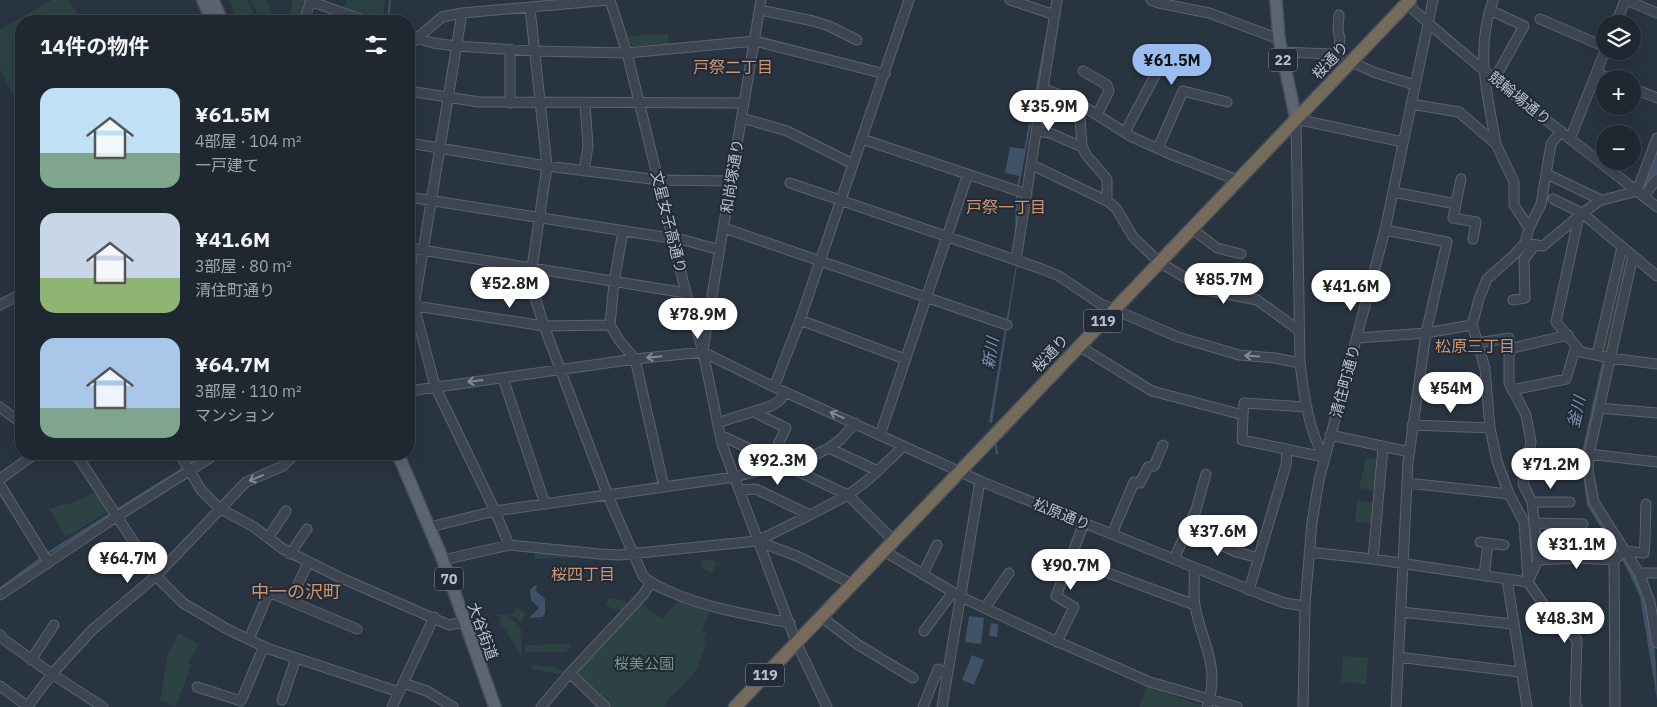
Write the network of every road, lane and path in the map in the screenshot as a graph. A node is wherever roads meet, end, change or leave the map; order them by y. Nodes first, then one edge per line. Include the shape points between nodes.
1 (203, 0) edge
2 (212, 0) edge
3 (610, 0) edge
4 (762, 0) edge
5 (909, 0) edge
6 (1010, 0) edge
7 (1058, 0) edge
8 (1151, 0) edge
9 (1276, 0) edge
10 (1433, 0) edge
11 (1493, 0) edge
12 (1626, 0) edge
13 (311, 1) edge
14 (1408, 2) edge
15 (530, 8) junction
16 (760, 10) junction
17 (1490, 10) junction
18 (462, 13) junction
19 (1657, 13) edge
20 (209, 15) edge
21 (219, 15) edge
22 (306, 15) edge
23 (350, 15) edge
24 (1055, 15) junction
25 (1339, 15) dead end
26 (1620, 15) edge
27 (1540, 19) dead end
28 (1428, 23) junction
29 (415, 37) edge
30 (1279, 39) junction
31 (857, 40) dead end
32 (415, 41) edge
33 (755, 41) junction
34 (1596, 43) edge
35 (456, 46) junction
36 (510, 50) junction
37 (535, 51) junction
38 (1281, 52) junction
39 (627, 53) junction
40 (1166, 55) dead end
41 (1338, 56) junction
42 (1349, 63) junction
43 (1483, 68) junction
44 (1083, 71) dead end
45 (885, 74) junction
46 (1596, 75) edge
47 (1495, 78) junction
48 (1415, 85) junction
49 (1044, 89) junction
50 (415, 92) edge
51 (1641, 92) edge
52 (447, 98) junction
53 (1657, 98) edge
54 (1072, 100) junction
55 (1227, 102) dead end
56 (510, 103) junction
57 (540, 103) junction
58 (585, 103) junction
59 (640, 103) junction
60 (744, 103) junction
61 (1411, 104) junction
62 (1096, 115) junction
63 (742, 118) junction
64 (1296, 119) junction
65 (1037, 131) junction
66 (1561, 131) junction
67 (1125, 132) junction
68 (1570, 138) junction
69 (1657, 138) edge
70 (862, 139) junction
71 (1403, 142) junction
72 (1496, 144) junction
73 (415, 145) edge
74 (1082, 147) junction
75 (440, 148) junction
76 (1158, 148) junction
77 (854, 164) junction
78 (1032, 165) junction
79 (547, 166) junction
80 (584, 171) junction
81 (968, 174) junction
82 (1551, 176) dead end
83 (1461, 179) dead end
84 (1657, 179) edge
85 (659, 180) junction
86 (1237, 180) junction
87 (731, 181) junction
88 (790, 183) dead end
89 (1393, 192) junction
90 (1027, 194) junction
91 (1640, 194) junction
92 (415, 198) edge
93 (1554, 199) dead end
94 (432, 200) junction
95 (840, 200) junction
96 (1601, 200) junction
97 (1107, 201) junction
98 (1456, 204) junction
99 (1657, 206) edge
100 (1581, 215) junction
101 (540, 218) junction
102 (724, 228) junction
103 (1191, 228) junction
104 (1529, 228) junction
105 (1385, 230) junction
106 (623, 231) junction
107 (673, 237) junction
108 (947, 238) junction
109 (1473, 239) dead end
110 (1525, 243) junction
111 (1535, 245) junction
112 (415, 249) edge
113 (423, 250) junction
114 (720, 250) junction
115 (1627, 252) junction
116 (1241, 254) dead end
117 (820, 260) junction
118 (1016, 260) junction
119 (1159, 262) junction
120 (531, 268) junction
121 (1657, 276) edge
122 (614, 282) junction
123 (415, 287) edge
124 (686, 293) junction
125 (15, 297) edge
126 (927, 297) junction
127 (1514, 300) dead end
128 (0, 306) edge
129 (415, 307) edge
130 (1114, 309) junction
131 (415, 319) edge
132 (800, 320) junction
133 (1472, 324) junction
134 (610, 325) junction
135 (1008, 325) dead end
136 (544, 326) junction
137 (1300, 331) junction
138 (1426, 333) junction
139 (1568, 335) junction
140 (1357, 338) junction
141 (1478, 343) junction
142 (1080, 346) junction
143 (1576, 346) junction
144 (1509, 349) junction
145 (703, 352) junction
146 (1603, 357) junction
147 (635, 359) junction
148 (905, 359) junction
149 (1300, 363) junction
150 (1657, 364) edge
151 (562, 370) junction
152 (503, 378) junction
153 (435, 386) junction
154 (774, 387) junction
155 (415, 390) edge
156 (1512, 390) junction
157 (785, 392) junction
158 (0, 407) edge
159 (1306, 407) junction
160 (1599, 408) junction
161 (754, 412) junction
162 (1657, 413) edge
163 (1243, 415) junction
164 (15, 418) edge
165 (718, 423) junction
166 (854, 423) junction
167 (1412, 425) junction
168 (1490, 428) junction
169 (720, 435) junction
170 (880, 435) junction
171 (1330, 435) junction
172 (904, 446) junction
173 (1163, 446) dead end
174 (1383, 446) junction
175 (829, 448) junction
176 (1287, 449) junction
177 (1410, 452) junction
178 (1589, 454) junction
179 (1324, 457) junction
180 (771, 459) junction
181 (27, 460) edge
182 (80, 460) edge
183 (184, 460) edge
184 (206, 460) edge
185 (289, 460) edge
186 (401, 460) edge
187 (1657, 462) edge
188 (784, 465) junction
189 (190, 470) junction
190 (878, 471) junction
191 (960, 472) junction
192 (1206, 474) dead end
193 (734, 477) junction
194 (0, 479) edge
195 (980, 481) junction
196 (1407, 483) junction
197 (0, 485) edge
198 (664, 487) junction
199 (738, 490) junction
200 (1510, 494) junction
201 (848, 495) junction
202 (608, 496) junction
203 (1532, 502) junction
204 (1570, 502) dead end
205 (545, 504) junction
206 (1646, 504) dead end
207 (220, 508) junction
208 (286, 511) dead end
209 (495, 511) junction
210 (810, 515) junction
211 (116, 517) junction
212 (1084, 523) junction
213 (1536, 523) junction
214 (1583, 524) dead end
215 (430, 527) junction
216 (308, 529) dead end
217 (1187, 530) junction
218 (1112, 534) junction
219 (268, 538) junction
220 (757, 541) junction
221 (894, 541) junction
222 (509, 545) junction
223 (937, 545) dead end
224 (1504, 545) dead end
225 (884, 551) junction
226 (1626, 551) junction
227 (1309, 552) junction
228 (633, 553) junction
229 (290, 554) junction
230 (1259, 558) junction
231 (1174, 559) junction
232 (1373, 559) junction
233 (443, 560) junction
234 (1538, 560) junction
235 (1614, 560) junction
236 (48, 562) junction
237 (308, 562) junction
238 (1403, 564) junction
239 (1194, 567) junction
240 (1009, 573) dead end
241 (1108, 573) dead end
242 (1657, 573) edge
243 (923, 574) junction
244 (1639, 574) junction
245 (156, 576) junction
246 (1484, 576) junction
247 (1507, 579) junction
248 (1528, 582) junction
249 (650, 584) junction
250 (852, 584) junction
251 (1249, 590) junction
252 (957, 594) junction
253 (0, 595) edge
254 (290, 601) junction
255 (1195, 605) junction
256 (1305, 606) junction
257 (985, 608) junction
258 (1401, 612) junction
259 (820, 616) junction
260 (434, 617) junction
261 (464, 622) junction
262 (790, 623) junction
263 (1513, 624) junction
264 (54, 625) dead end
265 (1656, 626) edge
266 (356, 629) dead end
267 (924, 630) dead end
268 (1, 639) edge
269 (249, 639) junction
270 (796, 642) junction
271 (1057, 642) junction
272 (1657, 643) edge
273 (264, 646) junction
274 (1398, 657) junction
275 (296, 658) junction
276 (31, 660) junction
277 (1520, 672) junction
278 (570, 673) junction
279 (52, 674) junction
280 (948, 674) junction
281 (912, 678) dead end
282 (404, 683) junction
283 (0, 686) edge
284 (197, 687) dead end
285 (399, 692) junction
286 (282, 700) dead end
287 (1209, 703) edge
288 (600, 705) edge
289 (27, 707) edge
290 (103, 707) edge
291 (392, 707) edge
292 (452, 707) edge
293 (495, 707) edge
294 (541, 707) edge
295 (735, 707) edge
296 (827, 707) edge
297 (923, 707) edge
298 (942, 707) edge
299 (1237, 707) edge
300 (1303, 707) edge
301 (1396, 707) edge
302 (1527, 707) edge
303 (1577, 707) edge
304 (1615, 707) edge

1 - 20 main road
2 - 21 main road
3 - 15 street
3 - 39 street, 文星女子高通り
4 - 16 street, 和尚塚通り
5 - 45 street
6 - 24 street
7 - 24 street
8 - 30 street via 1209,13
9 - 30 main road, 22
10 - 28 street, 清住町通り
11 - 17 street
12 - 19 street
12 - 26 street
13 - 22 street
13 - 23 street
14 - 28 street, 競輪場通り
14 - 42 highway, 桜通り / 119
15 - 18 street
15 - 37 street
16 - 31 street via 813,20
16 - 33 street, 和尚塚通り
17 - 43 street via 1484,30
17 - 47 street via 1524,26
18 - 29 street via 442,17
18 - 35 street
24 - 49 street
25 - 41 street
27 - 34 street
28 - 43 street, 競輪場通り
28 - 48 street, 清住町通り
30 - 38 main road, 22
32 - 35 street
33 - 39 street
33 - 45 street
33 - 60 street, 和尚塚通り
35 - 36 street
35 - 52 street
36 - 37 street
36 - 56 street
37 - 39 street
37 - 57 street
38 - 41 street via 1324,52
38 - 64 main road, 22
39 - 59 street, 文星女子高通り
40 - 67 street
41 - 42 street
42 - 48 street
42 - 64 highway, 桜通り / 119
43 - 47 street, 競輪場通り
43 - 72 street
44 - 62 street via 1107,85 1109,91
45 - 70 street
46 - 68 street
47 - 66 street, 競輪場通り
48 - 61 street, 清住町通り
49 - 54 street
49 - 65 street
50 - 52 street
51 - 53 street
52 - 56 street
52 - 75 street
54 - 62 street
54 - 74 street via 1080,118
55 - 76 street via 1183,91
56 - 57 street
57 - 58 street
57 - 79 street
58 - 59 street
58 - 80 street via 588,146
59 - 60 street
59 - 85 street, 文星女子高通り
60 - 63 street, 和尚塚通り
61 - 71 street, 清住町通り
61 - 72 street via 1459,112
62 - 67 street
63 - 77 street via 787,131
63 - 87 street, 和尚塚通り
64 - 71 street
64 - 86 highway, 桜通り / 119
64 - 137 street
65 - 74 street
65 - 78 street
66 - 68 street, 競輪場通り
66 - 104 street via 1551,144 1541,204
67 - 76 street
68 - 91 street, 競輪場通り
69 - 91 street
70 - 77 street
70 - 81 street
71 - 89 street, 清住町通り
72 - 104 street via 1514,182 1514,205
73 - 75 street
74 - 97 street via 1106,179
75 - 79 street
75 - 94 street
76 - 86 street
77 - 95 street
78 - 90 street
78 - 97 street
79 - 80 street
79 - 101 street
80 - 85 street
81 - 90 street
81 - 108 street
82 - 96 street
83 - 98 street
84 - 91 street
85 - 87 street
85 - 107 street, 文星女子高通り
86 - 103 highway, 桜通り / 119
87 - 102 street, 和尚塚通り
88 - 95 street
89 - 98 street
89 - 105 street, 清住町通り
90 - 118 street
91 - 96 street
91 - 99 street, 競輪場通り
92 - 94 street
93 - 100 street
94 - 101 street
94 - 113 street
95 - 108 street
95 - 117 street
96 - 100 street
97 - 119 street via 1116,208 1133,237
98 - 109 street via 1453,218 1476,222
100 - 111 street via 1543,246
100 - 115 street
100 - 139 street via 1556,322
101 - 106 street
101 - 120 street
102 - 114 street, 和尚塚通り
102 - 117 street
103 - 116 street via 1217,248
103 - 119 highway, 桜通り / 119
104 - 110 street
105 - 138 street via 1447,242
105 - 140 street, 清住町通り
106 - 107 street
106 - 122 street
107 - 114 street
107 - 124 street, 文星女子高通り
108 - 118 street
108 - 126 street
110 - 111 street
110 - 133 street via 1487,279
111 - 127 street via 1524,259 1525,298
112 - 113 street
113 - 120 street
113 - 123 street
114 - 145 street, 和尚塚通り
115 - 121 street
115 - 146 street
115 - 146 street
117 - 126 street
117 - 132 street
118 - 130 street via 1059,276 1083,294
119 - 130 highway, 桜通り / 119
119 - 137 street via 1206,290 1257,300
120 - 122 street
120 - 136 street via 530,281
122 - 124 street
122 - 134 street
124 - 145 street, 文星女子高通り
125 - 128 street
126 - 135 street
126 - 148 street
129 - 136 street
130 - 142 highway, 桜通り / 119
149 -> 130 street via 1239,355 1178,337
131 - 153 street
132 - 148 street
132 - 154 street
133 - 138 street
133 - 141 street
134 - 136 street
134 - 147 street
136 - 151 street
137 - 149 street
138 - 140 street
138 - 167 street
139 - 143 street
139 - 144 street
140 - 171 street, 清住町通り
141 - 144 street via 1509,338
141 - 168 street via 1485,369
142 - 163 street via 1152,391
142 - 191 highway, 桜通り / 119
143 - 146 street via 1582,352
143 - 156 street via 1566,379
144 - 156 street via 1508,383
145 -> 147 street
145 - 154 street, 松原通り
145 - 165 street, 文星女子高通り
146 - 150 street
146 - 160 street
147 - 151 street
147 - 198 street
148 - 170 street
149 - 159 street
151 - 152 street
151 - 202 street
152 -> 153 street
152 - 205 street
153 - 155 street
153 - 209 street
154 - 157 street, 松原通り
156 - 203 street via 1526,415 1531,442 1523,484
157 - 161 street via 776,404
166 -> 157 street, 松原通り
158 - 164 street
159 - 163 street via 1244,403
159 - 179 street via 1316,443
160 - 162 street
160 - 178 street
161 - 165 street
161 - 180 street via 786,428
163 - 176 street via 1242,440
165 - 169 street, 文星女子高通り
166 - 170 street, 松原通り
166 - 175 street
167 - 168 street
167 - 177 street
168 - 200 street via 1497,461
169 - 180 street
169 - 193 street, 文星女子高通り
170 - 172 street, 松原通り
171 - 174 street
171 - 179 street, 清住町通り
172 - 190 street
172 - 191 street, 松原通り
173 - 218 street via 1154,466 1148,467 1140,482 1134,482
174 - 177 street
174 - 232 street
175 - 188 street
175 - 190 street
176 - 179 street
176 - 230 street via 1286,465
177 - 196 street
178 - 187 street
178 - 226 street via 1588,470 1594,502
179 - 227 street, 清住町通り
180 - 188 street
181 - 194 street
182 - 211 street
183 - 189 street
184 - 189 street
185 -> 207 street via 283,466 246,482
186 - 215 main road, 大谷街道 / 70
188 - 193 street
188 - 201 street
189 - 207 street via 201,490
189 - 211 street
190 - 201 street
191 - 195 street, 松原通り
191 - 221 highway, 桜通り / 119
192 - 217 street
193 - 198 street
193 - 199 street, 文星女子高通り
195 - 212 street, 松原通り
195 - 252 street
196 - 200 street
196 - 238 street
197 - 236 street
198 - 202 street
199 - 210 street via 756,489
199 - 220 street, 文星女子高通り
200 - 248 street via 1524,522
201 - 210 street
201 - 221 street
202 - 205 street
202 - 228 street
203 - 204 street
203 - 213 street
205 - 209 street
206 - 226 street via 1644,553
207 - 219 street
207 - 245 street
208 - 219 street
209 - 215 street
209 - 222 street
210 - 220 street
211 - 236 street
211 - 245 street
212 - 218 street, 松原通り
212 - 271 street via 1056,596 1074,607
213 - 214 street
213 - 234 street
215 - 233 main road, 大谷街道 / 70
216 - 229 street
217 - 230 street via 1236,552
217 - 231 street
218 - 231 street, 松原通り
219 - 229 street
220 - 228 street
220 - 250 street via 797,556
220 - 262 street, 文星女子高通り
221 - 225 highway, 桜通り / 119
222 - 228 street via 600,554
222 - 233 street
223 - 243 street
224 - 246 street via 1484,542
225 - 243 street
225 - 250 highway, 桜通り / 119
226 - 235 street
226 - 244 street
227 - 232 street
227 - 256 street, 清住町通り
228 - 249 street
229 - 237 street
230 - 251 street
231 - 239 street, 松原通り
232 - 238 street
233 - 261 main road, 大谷街道 / 70
234 - 235 street
234 - 248 street
235 - 304 street
236 - 253 street
237 - 254 street
237 - 260 street
238 - 246 street
238 - 258 street
239 - 251 street, 松原通り
239 - 255 street
240 - 257 street
241 - 255 street
242 - 244 street
243 - 252 street
244 - 265 street
245 - 269 street via 183,603
245 - 279 street via 92,630
246 - 247 street
247 - 248 street
247 - 263 street
248 - 303 street via 1557,624 1577,640
249 - 262 street via 718,608
249 - 278 street
250 - 259 highway, 桜通り / 119
251 - 256 street, 松原通り via 1284,603
252 - 257 street
252 - 267 street
252 - 280 street
254 - 266 street
254 - 269 street via 269,592
255 - 287 street via 1210,656 1214,683
256 - 300 street, 清住町通り
257 - 271 street
258 - 263 street
258 - 274 street
259 - 270 highway, 桜通り / 119
259 - 281 street via 857,644
260 - 261 street via 449,625
260 - 282 street
261 - 293 main road, 大谷街道 / 70
262 - 270 street, 文星女子高通り
263 - 277 street
264 - 276 street
265 - 272 street
268 - 276 street
269 - 273 street
270 - 295 highway, 桜通り / 119
270 - 296 street, 文星女子高通り
271 - 287 street
273 - 275 street
273 - 284 street via 241,701
274 - 277 street
274 - 301 street
275 - 285 street
275 - 286 street
276 - 279 street
277 - 302 street
278 - 288 street
278 - 294 street
279 - 289 street
279 - 290 street
280 - 297 street via 938,669
280 - 298 street
282 - 285 street
282 - 292 street via 427,691
283 - 289 street
285 - 291 street
287 - 299 street

